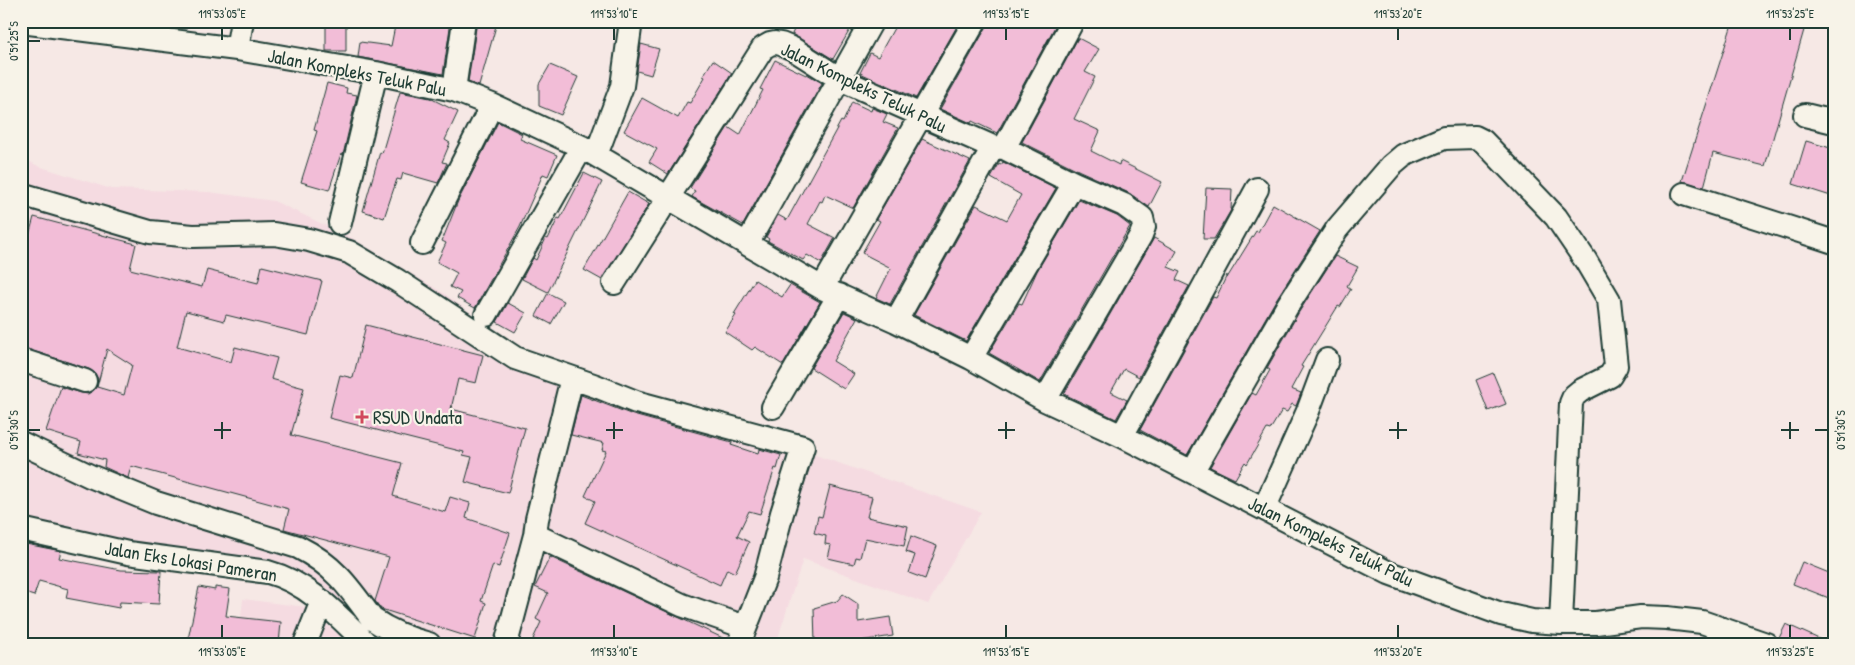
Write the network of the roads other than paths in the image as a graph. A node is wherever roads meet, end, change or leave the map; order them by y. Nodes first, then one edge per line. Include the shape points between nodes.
1 (242, 21) edge
2 (464, 21) edge
3 (631, 21) edge
4 (872, 21) edge
5 (975, 21) edge
6 (21, 22) edge
7 (1071, 24) dead end
8 (237, 49) junction
9 (376, 73) junction
10 (840, 80) junction
11 (454, 90) junction
12 (492, 105) junction
13 (921, 115) junction
14 (1805, 115) dead end
15 (1834, 122) edge
16 (999, 148) junction
17 (589, 151) junction
18 (1074, 184) junction
19 (1257, 189) dead end
20 (21, 194) edge
21 (1684, 194) dead end
22 (669, 197) junction
23 (340, 223) dead end
24 (1834, 242) edge
25 (422, 243) dead end
26 (748, 244) junction
27 (614, 283) dead end
28 (830, 292) junction
29 (486, 315) dead end
30 (896, 321) junction
31 (971, 358) junction
32 (21, 360) edge
33 (1327, 360) dead end
34 (572, 378) junction
35 (85, 380) dead end
36 (1045, 400) junction
37 (773, 407) dead end
38 (1122, 436) junction
39 (21, 443) edge
40 (1192, 472) junction
41 (1264, 509) junction
42 (21, 528) edge
43 (535, 535) junction
44 (322, 601) junction
45 (1561, 623) junction
46 (742, 635) edge
47 (304, 644) edge
48 (368, 644) edge
49 (429, 644) edge
50 (506, 644) edge
51 (1766, 644) edge

1 - 8 street
2 - 11 street
3 - 17 street via 622,86
4 - 10 street
5 - 13 street
6 - 8 street, Jalan Kompleks Teluk Palu
7 - 16 street
8 - 9 street, Jalan Kompleks Teluk Palu
9 - 11 street, Jalan Kompleks Teluk Palu
9 - 23 street
10 - 13 street, Jalan Kompleks Teluk Palu
10 - 22 street, Jalan Kompleks Teluk Palu via 793,49 781,44 766,45
10 - 26 street
11 - 12 street, Jalan Kompleks Teluk Palu
12 - 17 street, Jalan Kompleks Teluk Palu
12 - 25 street
13 - 16 street, Jalan Kompleks Teluk Palu
13 - 28 street
14 - 15 street
16 - 18 street, Jalan Kompleks Teluk Palu
16 - 30 street
17 - 22 street, Jalan Kompleks Teluk Palu
17 - 29 street
18 - 31 street
18 - 36 street, Jalan Kompleks Teluk Palu via 1124,205 1142,218 1144,227
19 - 38 street
20 - 34 street via 150,232 194,236 274,234 310,240 349,252 515,358
21 - 24 street
22 - 26 street, Jalan Kompleks Teluk Palu
22 - 27 street
26 - 28 street, Jalan Kompleks Teluk Palu
28 - 30 street, Jalan Kompleks Teluk Palu
28 - 37 street
30 - 31 street, Jalan Kompleks Teluk Palu
31 - 36 street, Jalan Kompleks Teluk Palu
32 - 35 street
33 - 41 street
34 - 43 street
34 - 46 street via 636,402 803,447 765,578
36 - 38 street, Jalan Kompleks Teluk Palu
38 - 40 street, Jalan Kompleks Teluk Palu
39 - 49 street via 156,503 304,550 336,572 372,619
40 - 41 street, Jalan Kompleks Teluk Palu
40 - 45 street via 1288,305 1337,229 1392,166 1404,155 1444,138 1484,141 1556,217 1609,300 1616,366 1610,376 1580,391 1571,403
41 - 45 street, Jalan Kompleks Teluk Palu via 1389,574 1501,614
42 - 44 street, Jalan Eks Lokasi Pameran via 128,553 286,576
43 - 46 street
43 - 50 street
44 - 47 street
44 - 48 street, Jalan Eks Lokasi Pameran
45 - 51 street, Jalan Kompleks Teluk Palu via 1667,618 1702,622

